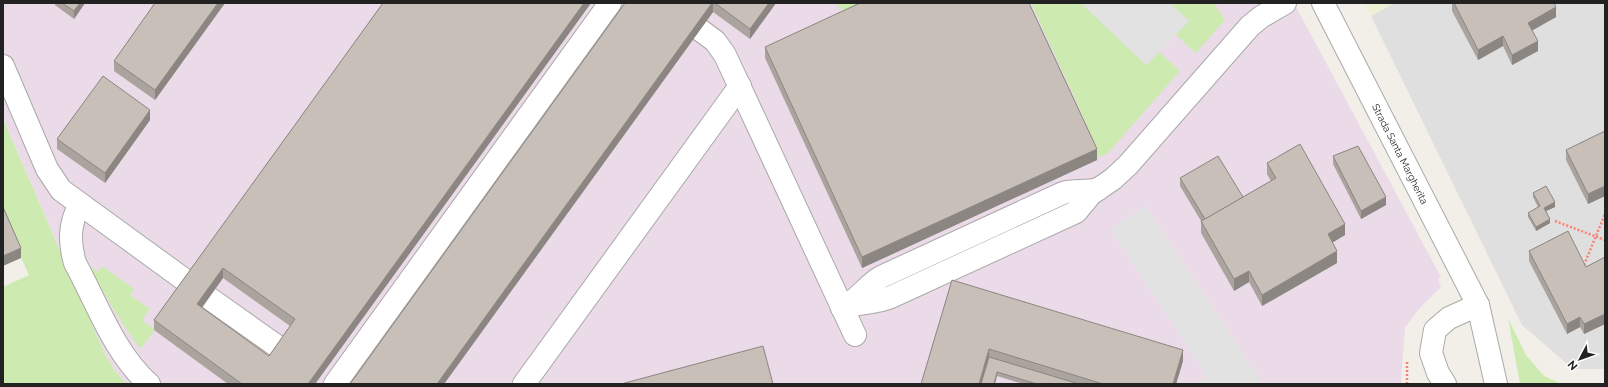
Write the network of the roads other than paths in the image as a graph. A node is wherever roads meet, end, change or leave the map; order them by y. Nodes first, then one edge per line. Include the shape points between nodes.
1 (610, 3) edge
2 (1285, 3) edge
3 (1323, 3) edge
4 (700, 30) edge
5 (3, 66) edge
6 (740, 86) junction
7 (80, 204) junction
8 (189, 282) edge
9 (209, 298) edge
10 (1478, 305) junction
11 (842, 308) junction
12 (854, 335) dead end
13 (281, 349) edge
14 (328, 382) edge
15 (149, 384) edge
16 (524, 384) edge
17 (1445, 384) edge
18 (1496, 384) edge

1 - 14 street
2 - 11 street via 1250,26 1128,165 1091,194 1080,209 879,302 854,304
3 - 10 street, Strada Santa Margherita
4 - 6 street via 722,50
5 - 7 street via 51,176 61,190
6 - 11 street
6 - 16 street
7 - 8 street
7 - 15 street via 72,221 70,235 75,263 118,345
9 - 13 street
10 - 17 street via 1449,318 1435,330 1431,353
10 - 18 street, Strada Santa Margherita
11 - 12 street

